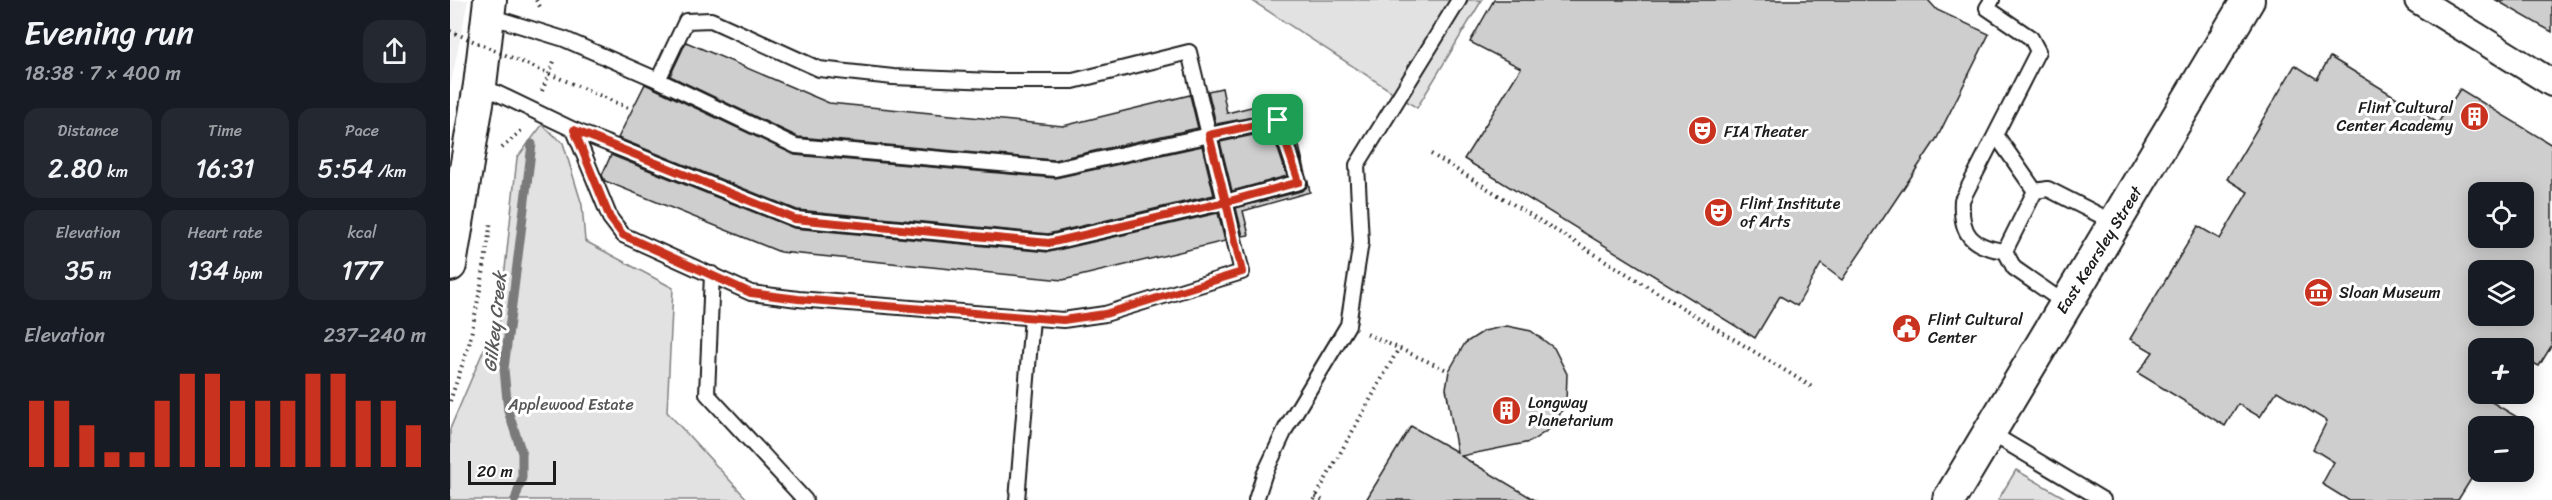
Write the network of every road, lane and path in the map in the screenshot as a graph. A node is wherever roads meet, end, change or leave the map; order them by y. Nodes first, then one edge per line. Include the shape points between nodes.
1 (536, 0) edge
2 (1459, 0) edge
3 (1992, 0) edge
4 (2248, 0) edge
5 (2418, 0) edge
6 (489, 8) edge
7 (450, 31) edge
8 (564, 39) junction
9 (658, 80) junction
10 (2552, 83) edge
11 (480, 86) junction
12 (631, 109) dead end
13 (534, 111) junction
14 (574, 130) junction
15 (1209, 135) junction
16 (1996, 135) junction
17 (1431, 154) dead end
18 (500, 159) dead end
19 (2035, 190) junction
20 (1226, 202) junction
21 (492, 217) dead end
22 (2117, 223) junction
23 (2005, 251) junction
24 (450, 265) edge
25 (712, 274) junction
26 (2066, 304) junction
27 (1032, 318) junction
28 (1348, 325) junction
29 (1399, 348) junction
30 (1449, 371) dead end
31 (1812, 387) dead end
32 (450, 401) edge
33 (1989, 432) junction
34 (1315, 498) edge
35 (804, 500) edge
36 (1017, 500) edge
37 (1256, 500) edge
38 (1322, 500) edge
39 (1949, 500) edge
40 (2103, 500) edge

1 - 8 path via 542,9 569,20
2 - 28 lane via 1358,165 1361,242
3 - 16 lane via 1987,8 2031,38 2038,51
4 - 22 street, East Kearsley Street
5 - 10 street
6 - 8 lane
6 - 11 street
7 - 12 path, bridge
8 - 9 lane
8 - 13 path
9 - 15 lane via 796,146 1055,169
9 - 15 lane via 686,21 711,20 819,69 894,77 1073,81 1189,52
11 - 13 lane
11 - 24 street
13 - 14 lane
13 - 18 path via 529,124 502,147
14 - 20 lane via 795,219 1049,243
14 - 25 lane via 610,218 623,235
15 - 20 lane
15 - 20 lane via 1278,120 1299,182
16 - 19 lane
16 - 23 lane via 1962,200 1960,222 1972,240 1985,248
17 - 31 path
19 - 22 lane via 2048,189
19 - 23 lane
20 - 27 lane via 1242,272 1105,314 1063,320
21 - 32 path via 469,345
22 - 26 street, East Kearsley Street
23 - 26 lane via 2014,268
25 - 27 lane via 751,293
25 - 35 lane via 707,394
26 - 33 street, East Kearsley Street
27 - 36 lane
28 - 29 path
28 - 37 lane via 1286,428
29 - 30 path
29 - 34 path
33 - 39 street, East Kearsley Street
33 - 40 lane
34 - 38 path

